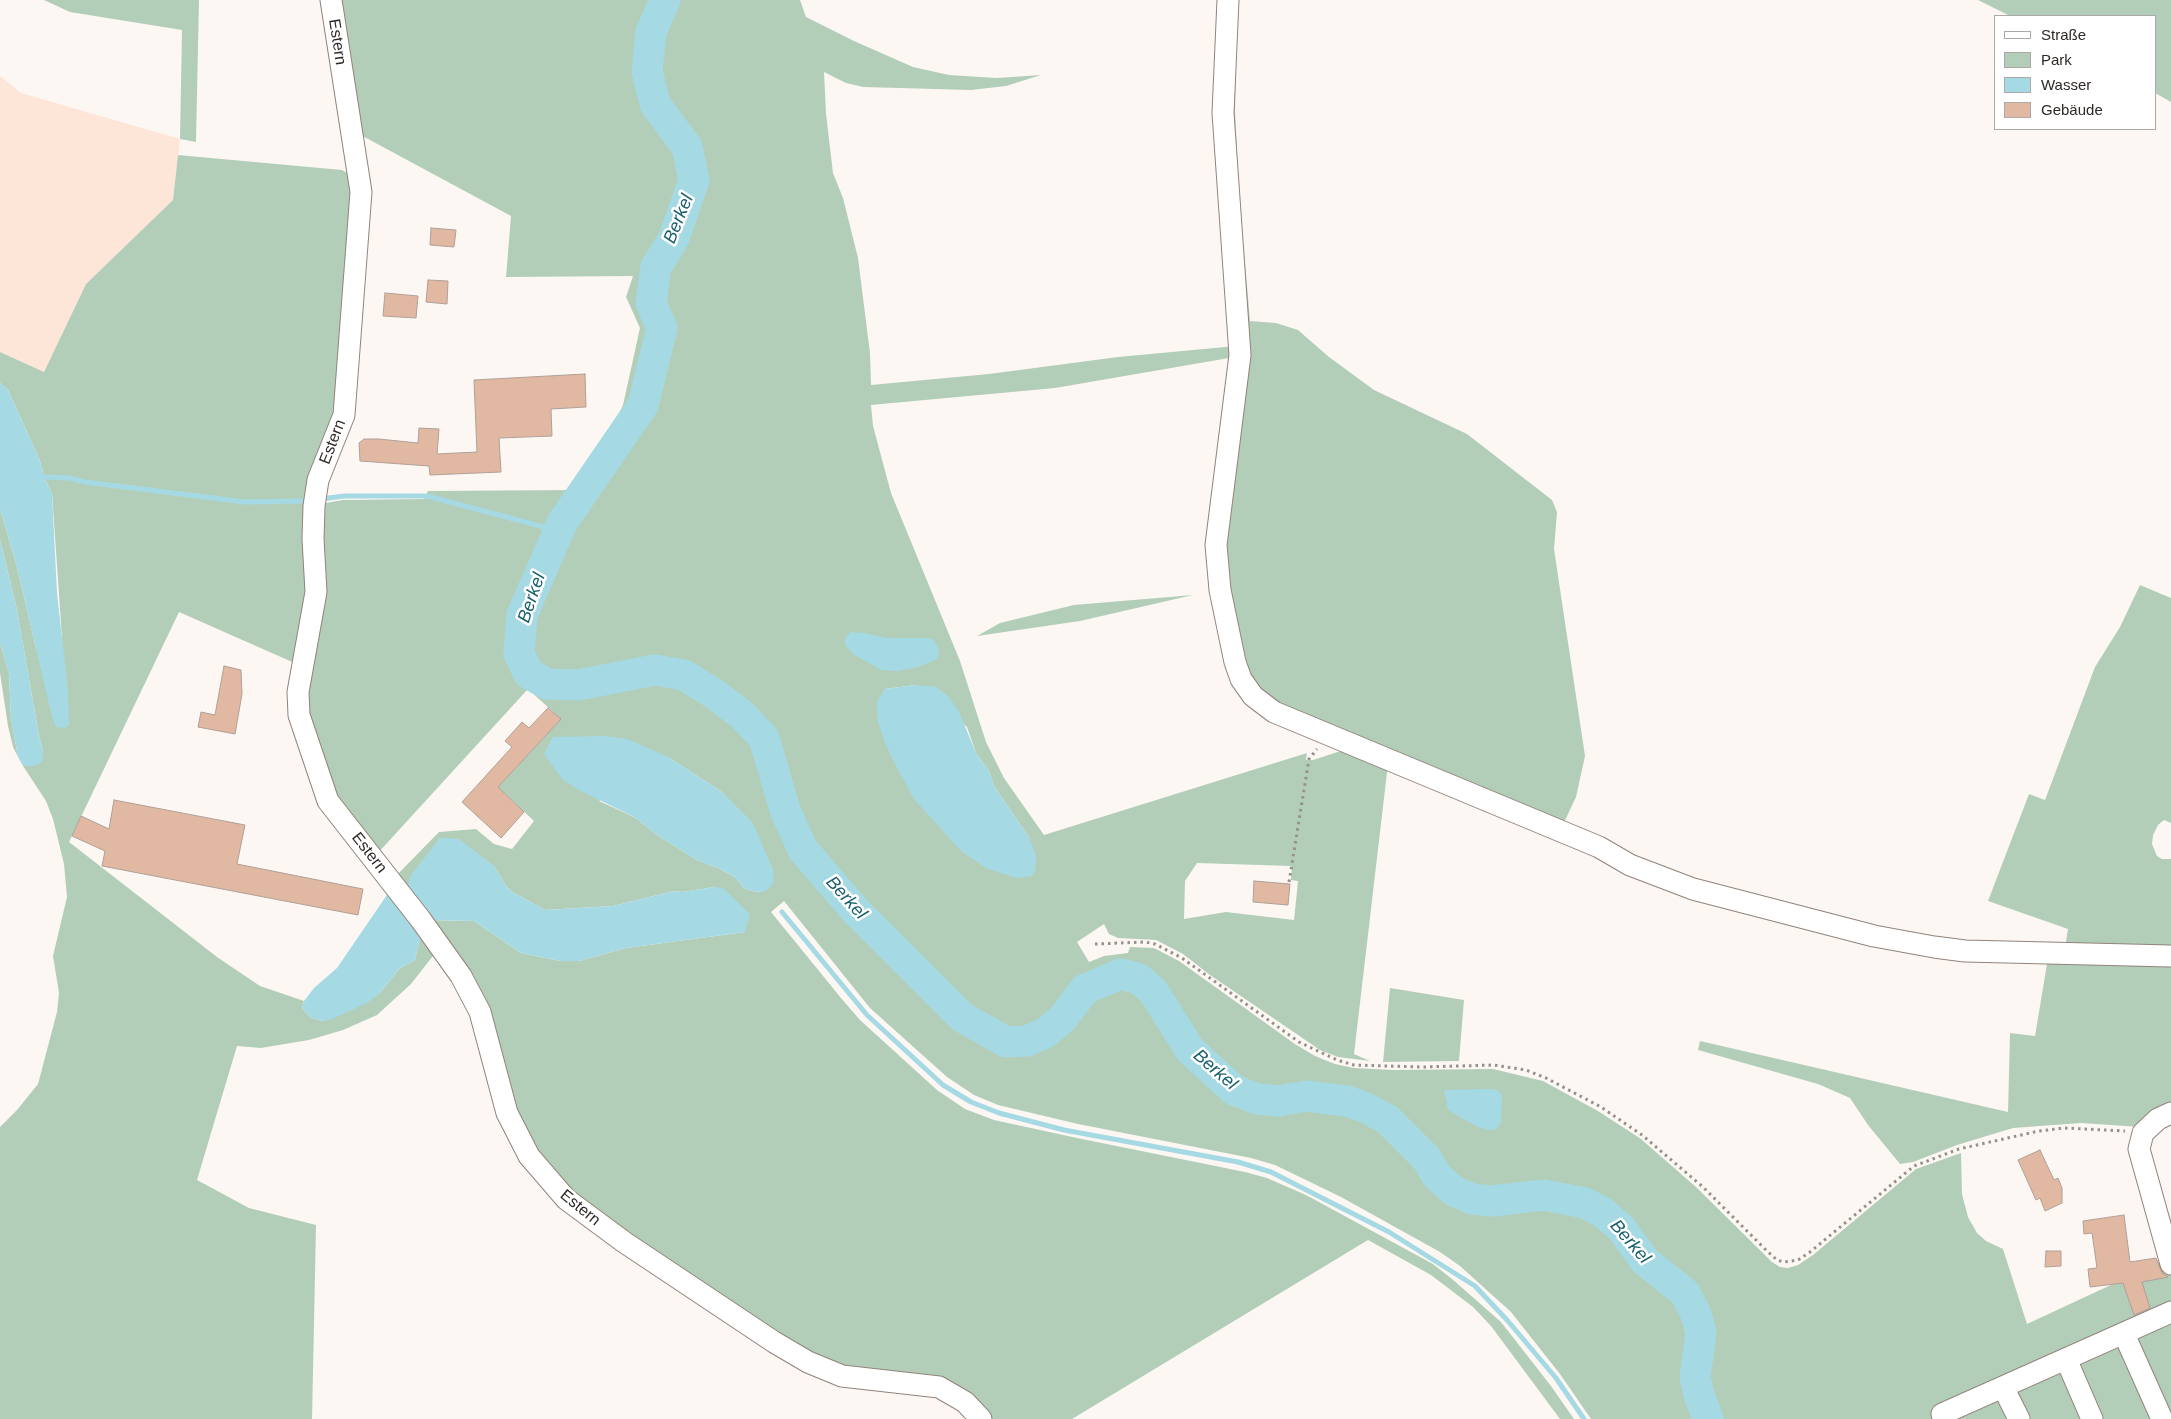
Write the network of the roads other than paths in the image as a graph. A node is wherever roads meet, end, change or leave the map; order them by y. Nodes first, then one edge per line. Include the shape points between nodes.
1 (331, 0) edge
2 (1228, 0) edge
3 (2171, 956) edge
4 (2171, 1113) edge
5 (2171, 1264) edge
6 (2171, 1312) edge
7 (2124, 1334) junction
8 (2066, 1359) junction
9 (2003, 1387) junction
10 (981, 1419) edge
11 (1944, 1419) edge
12 (2019, 1419) edge
13 (2092, 1419) edge
14 (2162, 1419) edge

1 - 10 street, Estern via 361,192 344,415 318,480 313,539 316,592 298,692 299,715 328,802 461,976 480,1012 507,1113 529,1156 566,1199 632,1247 808,1362 842,1376 939,1387 965,1402
2 - 3 street via 1223,113 1240,355 1216,545 1220,590 1235,662 1241,679 1253,696 1274,712 1693,889 1874,936 1958,950
4 - 5 street via 2143,1132 2139,1149
6 - 7 street
7 - 8 street
7 - 14 street
8 - 9 street
8 - 13 street
9 - 11 street via 1942,1414
9 - 12 street

